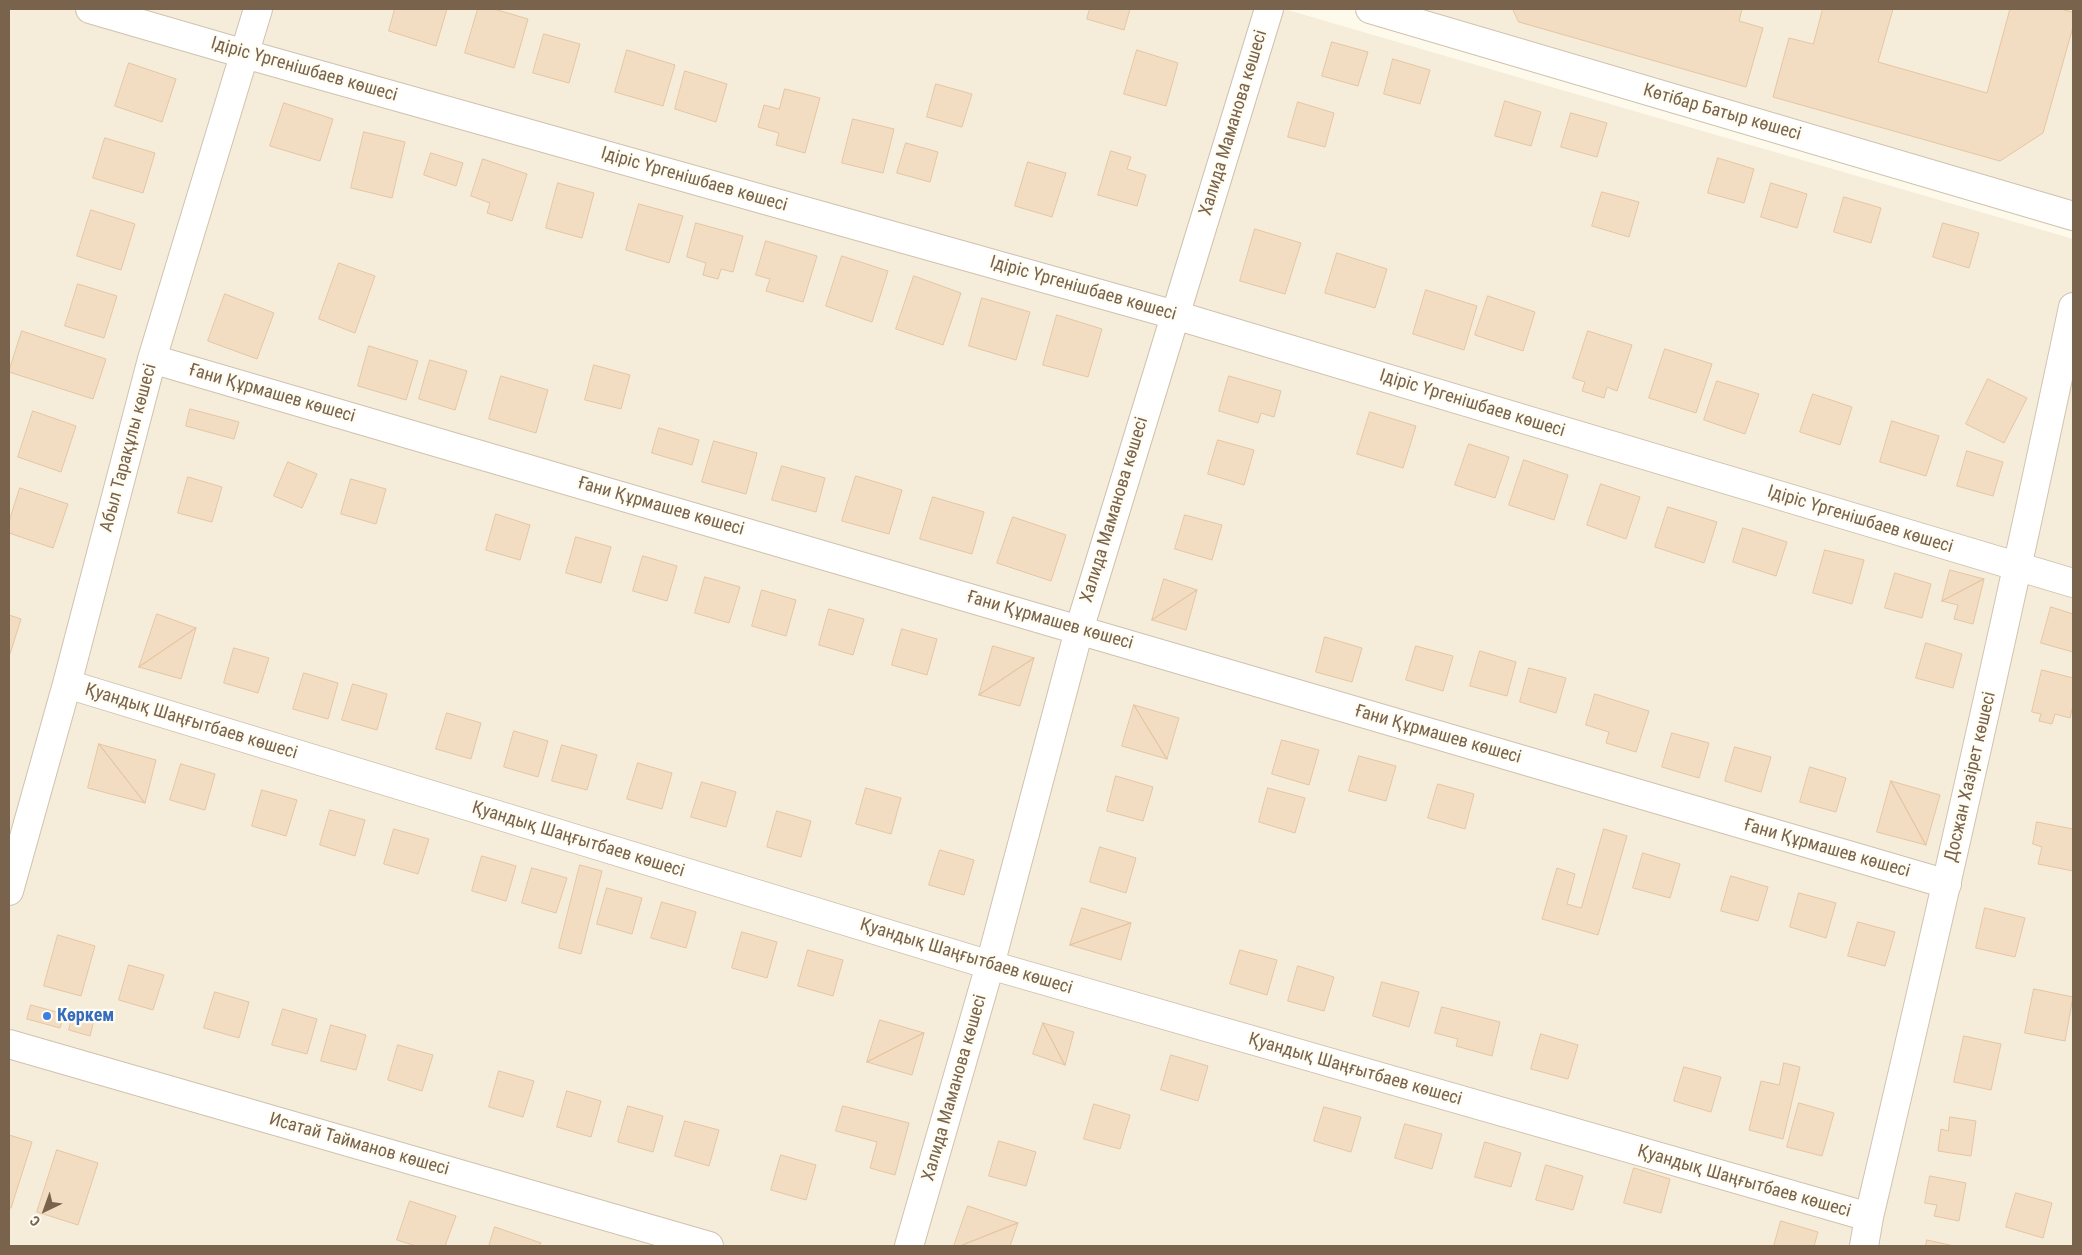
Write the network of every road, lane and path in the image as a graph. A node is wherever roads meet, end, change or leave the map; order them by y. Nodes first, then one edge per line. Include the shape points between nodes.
1 (90, 9) edge
2 (258, 9) edge
3 (1269, 9) edge
4 (1370, 9) edge
5 (245, 54) junction
6 (2073, 216) edge
7 (2073, 307) edge
8 (1175, 315) junction
9 (152, 359) junction
10 (2018, 567) junction
11 (2073, 583) edge
12 (1079, 630) junction
13 (67, 684) junction
14 (1947, 884) junction
15 (9, 890) edge
16 (990, 965) junction
17 (9, 1044) edge
18 (1869, 1218) junction
19 (709, 1246) edge
20 (909, 1246) edge
21 (1864, 1246) edge

1 - 5 street, Ідіріс Үргенішбаев көшесі
2 - 5 street, Абыл Тарақұлы көшесі
3 - 8 street, Халида Маманова көшесі
4 - 6 street, Көтібар Батыр көшесі
5 - 8 street, Ідіріс Үргенішбаев көшесі
5 - 9 street, Абыл Тарақұлы көшесі
7 - 10 street, Досжан Хазірет көшесі
8 - 10 street, Ідіріс Үргенішбаев көшесі
8 - 12 street, Халида Маманова көшесі
9 - 12 street, Ғани Құрмашев көшесі
9 - 13 street, Абыл Тарақұлы көшесі
10 - 11 street, Ідіріс Үргенішбаев көшесі
10 - 14 street, Досжан Хазірет көшесі
12 - 14 street, Ғани Құрмашев көшесі
12 - 16 street, Халида Маманова көшесі
13 - 15 street, Абыл Тарақұлы көшесі
13 - 16 street, Қуандық Шаңғытбаев көшесі
14 - 18 street, Досжан Хазірет көшесі
16 - 18 street, Қуандық Шаңғытбаев көшесі
16 - 20 street, Халида Маманова көшесі
17 - 19 street, Исатай Тайманов көшесі
18 - 21 street, Досжан Хазірет көшесі

